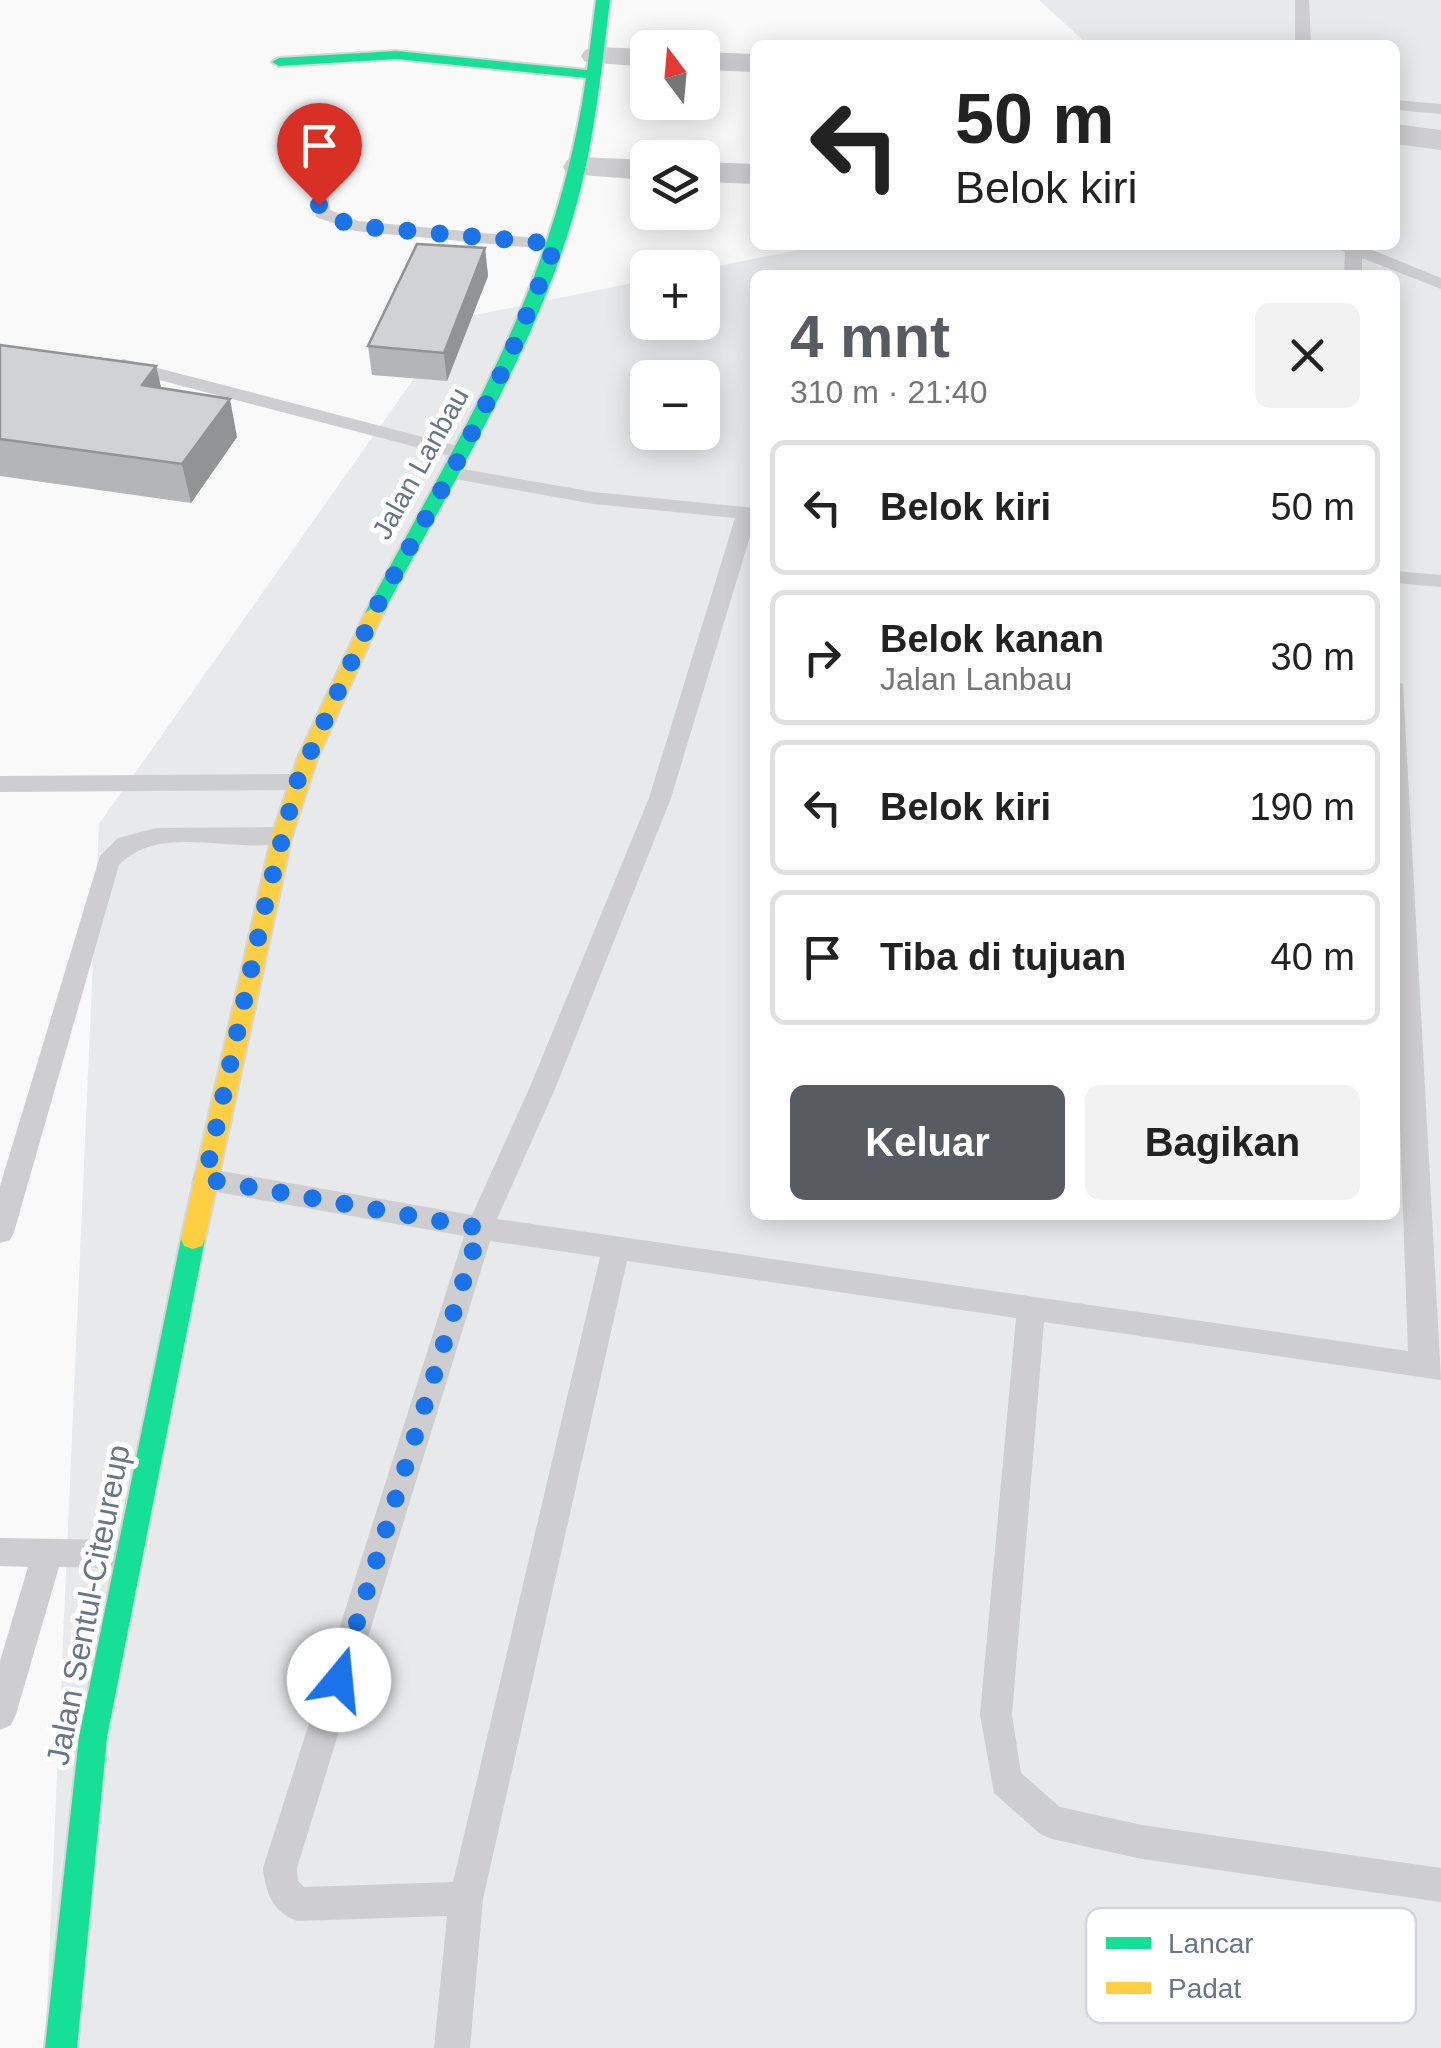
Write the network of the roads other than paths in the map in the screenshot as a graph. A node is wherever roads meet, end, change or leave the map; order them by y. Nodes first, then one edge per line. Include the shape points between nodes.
1 (602, 0) edge
2 (1302, 0) edge
3 (1303, 40) edge
4 (630, 61) edge
5 (279, 62) dead end
6 (720, 62) edge
7 (750, 63) edge
8 (594, 66) junction
9 (1400, 105) edge
10 (1441, 109) edge
11 (1400, 135) edge
12 (1441, 140) edge
13 (579, 167) junction
14 (630, 169) edge
15 (720, 173) edge
16 (750, 174) edge
17 (320, 190) dead end
18 (556, 244) junction
19 (1356, 250) edge
20 (1441, 284) edge
21 (98, 362) edge
22 (456, 463) junction
23 (750, 514) edge
24 (750, 517) edge
25 (1400, 577) edge
26 (1441, 581) edge
27 (1400, 780) edge
28 (297, 782) junction
29 (0, 784) edge
30 (282, 834) junction
31 (205, 1179) junction
32 (480, 1228) junction
33 (0, 1232) edge
34 (616, 1248) junction
35 (1031, 1307) junction
36 (1432, 1366) edge
37 (0, 1552) edge
38 (48, 1552) junction
39 (128, 1554) junction
40 (0, 1714) edge
41 (1441, 1885) edge
42 (466, 1899) junction
43 (61, 2048) edge
44 (452, 2048) edge

1 - 8 street, Jalan Lanbau
2 - 3 lane
4 - 8 street
5 - 8 street via 396,56
6 - 7 street
8 - 13 street, Jalan Lanbau
9 - 10 lane
11 - 12 street
13 - 14 street
13 - 18 street, Jalan Lanbau
15 - 16 street
17 - 18 lane via 322,214 355,226
18 - 22 street, Jalan Lanbau
19 - 20 lane
21 - 22 lane via 144,369
22 - 23 lane via 502,482
22 - 28 street, Jalan Lanbau via 359,641
24 - 32 lane via 660,798
25 - 26 lane
27 - 36 lane
28 - 29 lane
28 - 30 street, Jalan Lanbau
30 - 31 street, Jalan Lanbau
30 - 33 lane via 156,836 126,844 108,862
31 - 32 lane
31 - 39 street, Jalan Sentul-Citeureup
32 - 34 lane
32 - 42 lane via 280,1868 282,1889 297,1904
34 - 35 lane
34 - 42 lane
35 - 36 lane
35 - 41 lane via 996,1715 1006,1781 1052,1822 1142,1842
37 - 38 lane
38 - 39 lane
38 - 40 lane
39 - 43 street, Jalan Sentul-Citeureup via 93,1737
42 - 44 lane

